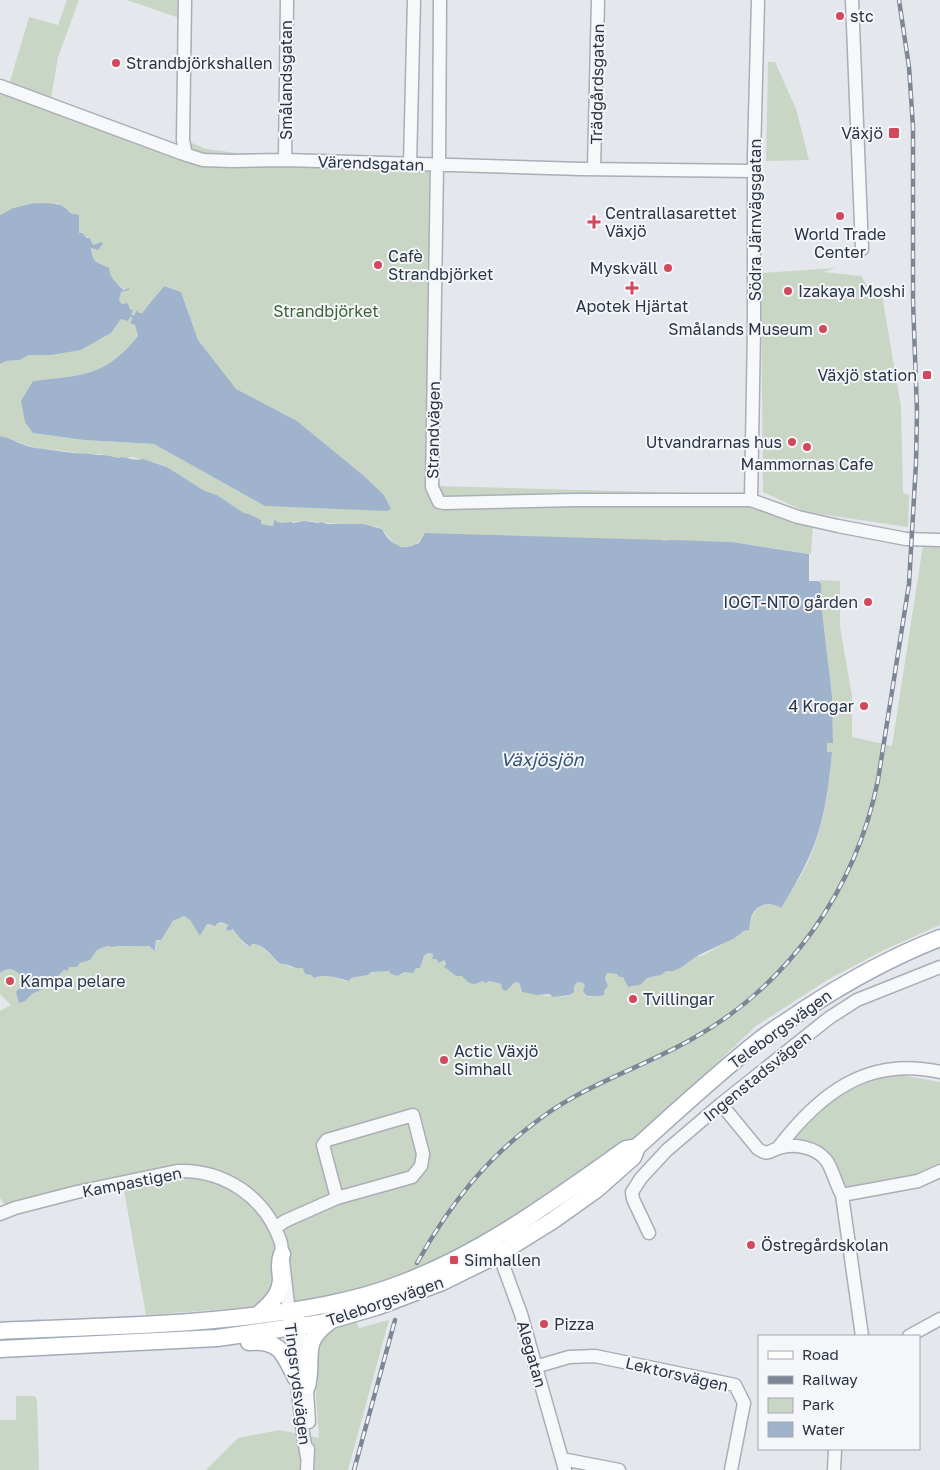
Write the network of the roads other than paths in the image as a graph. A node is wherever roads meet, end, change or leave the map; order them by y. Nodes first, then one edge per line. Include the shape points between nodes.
1 (185, 0) edge
2 (286, 0) edge
3 (414, 0) edge
4 (440, 0) edge
5 (598, 0) edge
6 (758, 0) edge
7 (852, 0) edge
8 (0, 86) edge
9 (186, 155) junction
10 (286, 160) junction
11 (410, 164) junction
12 (438, 165) junction
13 (594, 168) junction
14 (754, 171) junction
15 (862, 249) dead end
16 (751, 500) junction
17 (940, 540) edge
18 (940, 938) edge
19 (940, 967) edge
20 (940, 1072) edge
21 (721, 1104) junction
22 (637, 1147) junction
23 (778, 1148) junction
24 (940, 1171) edge
25 (842, 1195) junction
26 (337, 1198) junction
27 (0, 1214) edge
28 (275, 1228) junction
29 (649, 1234) dead end
30 (493, 1239) junction
31 (281, 1248) junction
32 (499, 1254) junction
33 (293, 1310) junction
34 (258, 1315) junction
35 (940, 1318) edge
36 (331, 1320) junction
37 (295, 1328) junction
38 (0, 1331) edge
39 (862, 1335) edge
40 (911, 1335) edge
41 (217, 1338) junction
42 (0, 1349) edge
43 (535, 1368) junction
44 (301, 1382) junction
45 (835, 1450) edge
46 (563, 1465) edge
47 (306, 1470) edge
48 (619, 1470) edge
49 (731, 1470) edge
50 (834, 1470) edge

1 - 9 street via 183,140
2 - 10 street, Smålandsgatan
3 - 11 street
4 - 12 street, Strandvägen
5 - 13 street, Trädgårdsgatan
6 - 14 street, Södra Järnvägsgatan
7 - 15 street
8 - 9 street, Värendsgatan
9 - 10 street, Värendsgatan via 203,160
10 - 11 street, Värendsgatan
11 - 12 street, Värendsgatan
12 - 13 street, Värendsgatan
12 - 16 street, Strandvägen via 432,487 437,499 444,503
13 - 14 street, Värendsgatan
14 - 16 street, Södra Järnvägsgatan
16 - 17 street, Strandvägen via 818,522 906,539
18 - 22 main road, Teleborgsvägen via 871,968 763,1038 699,1090
19 - 21 street, Ingenstadsvägen via 857,1000 829,1018
20 - 23 street via 891,1068 857,1079 812,1109
21 - 23 street via 758,1149 766,1153
21 - 29 street, Ingenstadsvägen via 667,1150 632,1192
22 - 30 main road, Teleborgsvägen via 626,1149 533,1215
22 - 32 main road, Teleborgsvägen via 633,1157 597,1189
23 - 25 street via 800,1147 818,1153 826,1160
24 - 25 street via 918,1181
25 - 39 street
26 - 26 street via 323,1145 326,1140 413,1116 423,1154 421,1166 412,1177
26 - 28 street
27 - 28 street, Kampastigen via 126,1181 192,1170 208,1172 238,1186 256,1202
28 - 31 street, Kampastigen
30 - 32 street, Alegatan
30 - 33 main road, Teleborgsvägen via 400,1284
31 - 33 street, Kampastigen via 290,1266
31 - 34 main road via 278,1292
32 - 36 main road, Teleborgsvägen via 414,1293
32 - 43 street, Alegatan via 521,1314
33 - 34 main road, Teleborgsvägen
33 - 37 street, Tingsrydsvägen
34 - 38 main road, Teleborgsvägen via 197,1322
35 - 40 street
36 - 37 main road, Teleborgsvägen
36 - 44 main road via 311,1341 309,1376
37 - 41 main road, Teleborgsvägen
37 - 44 street, Tingsrydsvägen
41 - 42 main road, Teleborgsvägen
41 - 44 main road via 271,1343 282,1352
43 - 46 street, Alegatan
43 - 49 street, Lektorsvägen via 569,1357 596,1356 735,1385 744,1403
44 - 47 street, Tingsrydsvägen via 309,1426
45 - 50 street
46 - 48 street

